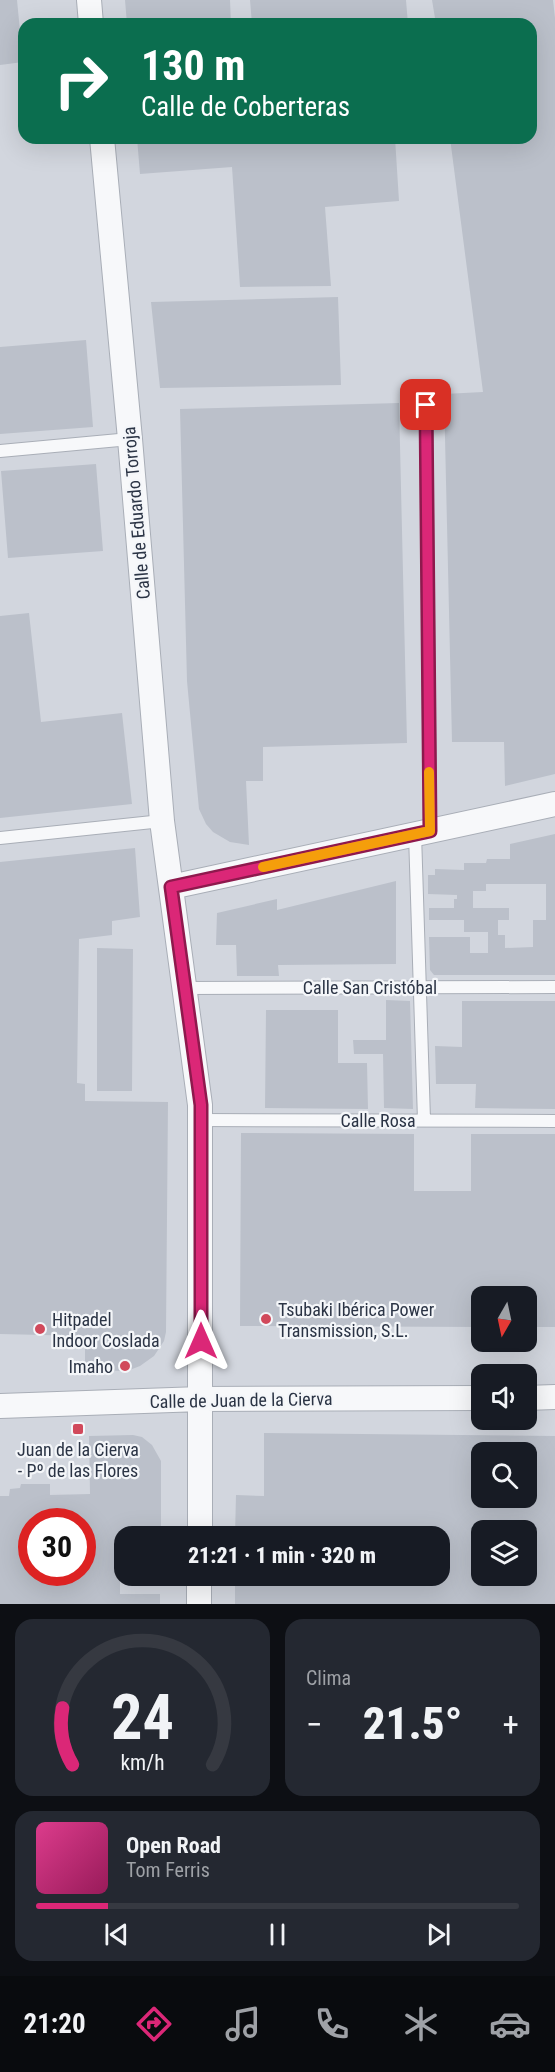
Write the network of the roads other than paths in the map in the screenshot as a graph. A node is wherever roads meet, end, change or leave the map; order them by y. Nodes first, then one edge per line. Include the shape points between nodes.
1 (89, 0) edge
2 (90, 18) edge
3 (103, 144) edge
4 (426, 405) dead end
5 (130, 439) junction
6 (0, 451) edge
7 (555, 804) edge
8 (162, 821) junction
9 (422, 832) junction
10 (0, 838) edge
11 (171, 887) junction
12 (420, 987) junction
13 (555, 987) edge
14 (185, 988) junction
15 (200, 1120) junction
16 (424, 1120) junction
17 (555, 1120) edge
18 (555, 1397) edge
19 (471, 1398) edge
20 (537, 1398) edge
21 (201, 1399) junction
22 (0, 1406) edge
23 (200, 1526) edge
24 (200, 1586) edge
25 (199, 1604) edge

1 - 2 street
3 - 5 street, Calle de Eduardo Torroja
4 - 9 lane
5 - 6 lane
5 - 8 street, Calle de Eduardo Torroja
7 - 9 street
8 - 10 lane
8 - 11 street, Calle de Eduardo Torroja
9 - 11 street
9 - 12 lane
11 - 14 street, Calle de Eduardo Torroja
12 - 13 lane, Calle San Cristóbal
12 - 14 lane, Calle San Cristóbal
12 - 16 lane
14 - 15 street, Calle de Eduardo Torroja
15 - 16 lane, Calle Rosa
15 - 21 street, Calle de Eduardo Torroja
16 - 17 lane, Calle Rosa
18 - 20 street
19 - 21 street, Calle de Juan de la Cierva
21 - 22 street, Calle de Juan de la Cierva
21 - 23 street, Calle de Eduardo Torroja
24 - 25 street

